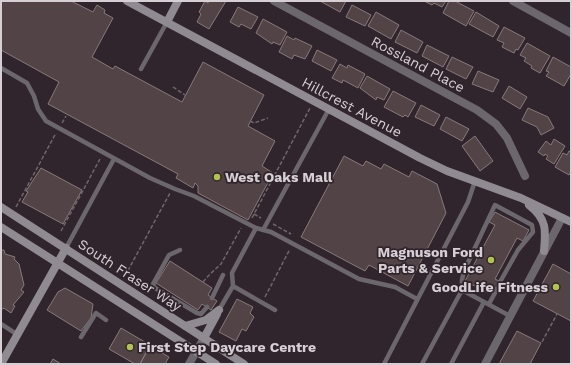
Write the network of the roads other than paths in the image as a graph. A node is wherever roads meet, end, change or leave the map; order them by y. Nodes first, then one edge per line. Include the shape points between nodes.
1 (127, 1) edge
2 (178, 1) edge
3 (274, 1) edge
4 (513, 1) edge
5 (167, 22) junction
6 (571, 33) edge
7 (1, 68) edge
8 (140, 70) dead end
9 (329, 109) junction
10 (114, 158) junction
11 (525, 176) dead end
12 (475, 181) junction
13 (521, 198) junction
14 (1, 207) edge
15 (562, 218) junction
16 (571, 222) edge
17 (1, 227) edge
18 (256, 228) junction
19 (263, 230) junction
20 (66, 248) junction
21 (180, 250) dead end
22 (544, 251) junction
23 (58, 263) junction
24 (223, 275) dead end
25 (500, 282) dead end
26 (233, 286) junction
27 (496, 289) dead end
28 (462, 290) junction
29 (212, 298) dead end
30 (417, 299) junction
31 (484, 302) junction
32 (489, 304) junction
33 (207, 307) dead end
34 (219, 310) junction
35 (275, 310) dead end
36 (510, 316) junction
37 (106, 320) dead end
38 (1, 324) edge
39 (184, 326) junction
40 (18, 335) junction
41 (81, 337) dead end
42 (204, 338) junction
43 (197, 352) junction
44 (1, 364) edge
45 (189, 364) edge
46 (216, 364) edge
47 (244, 364) edge
48 (384, 364) edge
49 (422, 364) edge
50 (451, 364) edge
51 (485, 364) edge

1 - 5 street, Hillcrest Avenue
2 - 5 street
3 - 11 street, Rossland Place via 478,110 496,124 507,138
4 - 6 street
5 - 8 lane
5 - 9 street, Hillcrest Avenue
7 - 10 lane via 27,83 46,121
9 - 12 street, Hillcrest Avenue via 420,158
9 - 19 lane
10 - 18 lane
10 - 20 lane
12 - 13 street, Hillcrest Avenue
12 - 30 lane via 468,202
13 - 15 street, Hillcrest Avenue
13 - 22 street via 537,211 544,221
14 - 20 street, South Fraser Way
15 - 16 street, Hillcrest Avenue
15 - 22 street
17 - 23 street, South Fraser Way
18 - 19 lane
18 - 26 lane via 232,273
19 - 30 lane via 359,279 395,288
20 - 23 street
20 - 39 street, South Fraser Way
21 - 33 lane via 170,255 153,284 155,288 197,313 201,314
22 - 36 street
23 - 40 street
23 - 43 street, South Fraser Way
24 - 29 lane
25 - 28 lane via 518,250 533,232 532,225 495,205 464,271
26 - 34 lane
26 - 35 lane
27 - 32 lane
28 - 31 lane
28 - 49 lane
30 - 48 lane
31 - 32 lane
31 - 50 lane
32 - 36 lane
34 - 39 street via 206,320
34 - 42 street
36 - 51 street
37 - 41 lane via 96,313
38 - 40 lane
39 - 42 street, South Fraser Way
40 - 44 street
42 - 43 street
42 - 47 street, South Fraser Way
43 - 45 street
43 - 46 street, South Fraser Way

